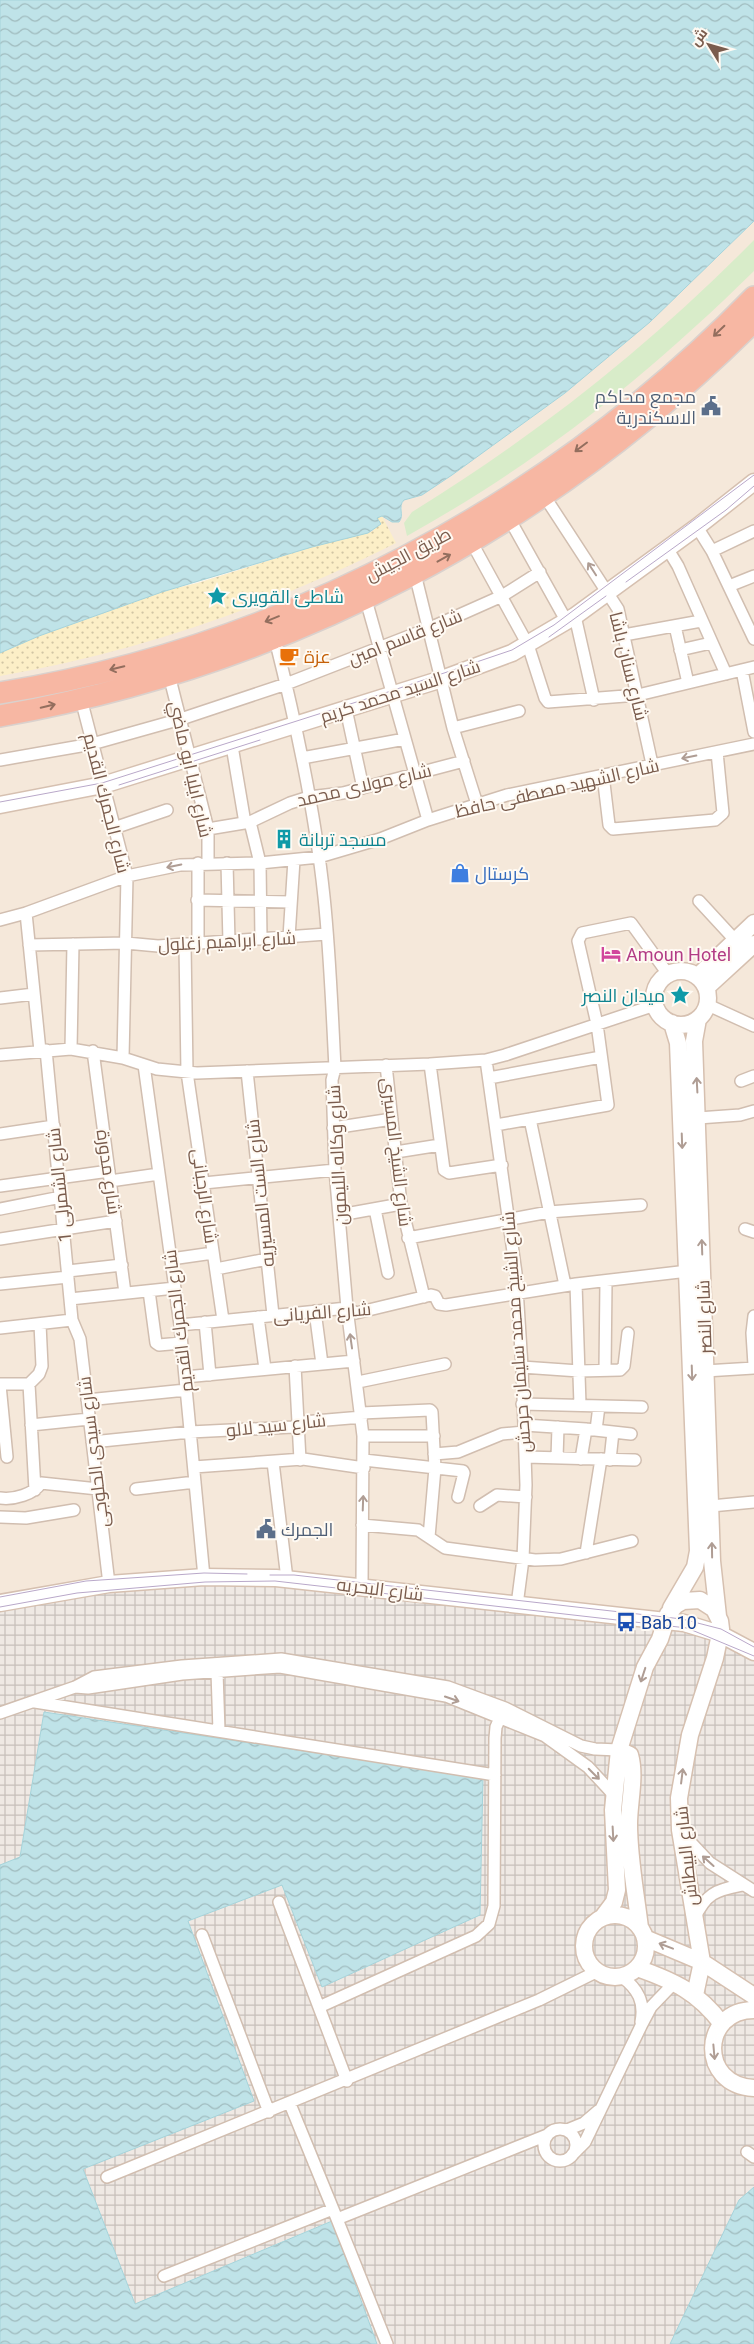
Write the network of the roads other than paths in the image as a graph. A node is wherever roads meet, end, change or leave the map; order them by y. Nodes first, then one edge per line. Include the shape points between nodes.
1 (754, 297) edge
2 (754, 321) edge
3 (754, 482) edge
4 (545, 497) junction
5 (510, 520) junction
6 (697, 527) junction
7 (754, 531) edge
8 (472, 543) junction
9 (667, 548) junction
10 (712, 551) junction
11 (540, 572) junction
12 (415, 574) junction
13 (754, 576) edge
14 (728, 586) junction
15 (607, 592) junction
16 (502, 596) junction
17 (366, 600) junction
18 (571, 619) junction
19 (701, 620) junction
20 (674, 626) junction
21 (751, 627) edge
22 (430, 628) junction
23 (624, 635) junction
24 (275, 639) junction
25 (754, 639) edge
26 (241, 641) junction
27 (712, 643) junction
28 (528, 645) junction
29 (380, 647) junction
30 (680, 650) junction
31 (199, 656) junction
32 (748, 669) edge
33 (726, 674) junction
34 (169, 675) junction
35 (442, 679) junction
36 (688, 683) junction
37 (286, 684) junction
38 (0, 692) edge
39 (392, 695) junction
40 (638, 695) junction
41 (81, 698) junction
42 (594, 700) junction
43 (346, 709) junction
44 (519, 711) dead end
45 (0, 716) edge
46 (181, 719) junction
47 (296, 725) junction
48 (453, 728) junction
49 (754, 732) edge
50 (405, 739) junction
51 (92, 744) junction
52 (754, 744) edge
53 (232, 746) junction
54 (355, 748) junction
55 (717, 752) junction
56 (190, 758) junction
57 (302, 758) junction
58 (0, 760) edge
59 (464, 761) junction
60 (652, 764) junction
61 (414, 774) junction
62 (603, 775) junction
63 (103, 785) junction
64 (363, 788) junction
65 (309, 797) junction
66 (476, 804) junction
67 (0, 805) edge
68 (167, 810) dead end
69 (428, 820) junction
70 (248, 823) junction
71 (114, 828) junction
72 (208, 829) junction
73 (319, 857) junction
74 (294, 860) junction
75 (203, 863) junction
76 (227, 863) junction
77 (260, 863) junction
78 (127, 876) junction
79 (197, 900) junction
80 (699, 901) dead end
81 (228, 902) junction
82 (260, 902) junction
83 (291, 902) junction
84 (26, 913) junction
85 (0, 920) edge
86 (754, 923) edge
87 (327, 934) junction
88 (289, 937) junction
89 (260, 940) junction
90 (735, 940) junction
91 (229, 942) junction
92 (126, 943) junction
93 (29, 944) junction
94 (73, 944) junction
95 (198, 944) junction
96 (754, 944) edge
97 (185, 945) junction
98 (668, 974) junction
99 (702, 981) junction
100 (34, 994) junction
101 (0, 998) edge
102 (655, 1005) junction
103 (708, 1005) junction
104 (698, 1019) junction
105 (672, 1023) junction
106 (597, 1024) junction
107 (754, 1026) edge
108 (71, 1049) junction
109 (43, 1050) junction
110 (93, 1051) junction
111 (0, 1055) edge
112 (601, 1056) junction
113 (123, 1058) junction
114 (486, 1060) junction
115 (430, 1064) junction
116 (144, 1065) junction
117 (386, 1065) junction
118 (335, 1068) junction
119 (247, 1071) junction
120 (187, 1072) junction
121 (754, 1076) edge
122 (489, 1078) junction
123 (741, 1081) dead end
124 (754, 1111) edge
125 (698, 1118) junction
126 (392, 1119) junction
127 (530, 1119) junction
128 (496, 1125) junction
129 (54, 1126) junction
130 (333, 1128) junction
131 (0, 1134) edge
132 (440, 1145) junction
133 (396, 1152) junction
134 (502, 1166) junction
135 (335, 1170) junction
136 (159, 1174) junction
137 (109, 1176) junction
138 (258, 1177) junction
139 (59, 1178) junction
140 (204, 1183) junction
141 (0, 1186) edge
142 (61, 1197) junction
143 (401, 1204) junction
144 (641, 1204) dead end
145 (0, 1209) edge
146 (375, 1209) junction
147 (549, 1212) junction
148 (340, 1215) junction
149 (509, 1218) junction
150 (116, 1221) junction
151 (64, 1229) junction
152 (408, 1238) junction
153 (0, 1239) edge
154 (214, 1253) junction
155 (171, 1259) junction
156 (267, 1259) junction
157 (122, 1264) junction
158 (216, 1269) junction
159 (688, 1271) junction
160 (388, 1273) dead end
161 (68, 1274) junction
162 (606, 1282) junction
163 (0, 1284) edge
164 (570, 1284) junction
165 (175, 1288) junction
166 (148, 1290) junction
167 (125, 1293) junction
168 (517, 1293) junction
169 (424, 1297) junction
170 (70, 1299) junction
171 (347, 1308) junction
172 (315, 1311) junction
173 (273, 1315) junction
174 (754, 1316) edge
175 (258, 1317) junction
176 (72, 1320) junction
177 (223, 1320) junction
178 (204, 1322) junction
179 (40, 1324) junction
180 (180, 1324) junction
181 (0, 1328) edge
182 (628, 1333) dead end
183 (181, 1343) junction
184 (354, 1361) junction
185 (322, 1364) junction
186 (445, 1364) dead end
187 (295, 1366) junction
188 (754, 1366) edge
189 (522, 1367) junction
190 (265, 1369) junction
191 (605, 1370) junction
192 (705, 1370) junction
193 (579, 1371) junction
194 (210, 1375) junction
195 (185, 1377) junction
196 (358, 1382) junction
197 (0, 1384) edge
198 (29, 1384) junction
199 (186, 1390) junction
200 (87, 1400) junction
201 (522, 1404) junction
202 (580, 1405) junction
203 (598, 1406) junction
204 (642, 1407) dead end
205 (362, 1415) junction
206 (89, 1419) junction
207 (299, 1424) junction
208 (31, 1425) junction
209 (558, 1427) junction
210 (524, 1429) junction
211 (591, 1429) junction
212 (190, 1432) junction
213 (613, 1432) junction
214 (631, 1434) dead end
215 (363, 1436) junction
216 (434, 1436) junction
217 (92, 1442) junction
218 (434, 1454) junction
219 (7, 1457) dead end
220 (526, 1457) junction
221 (557, 1458) junction
222 (581, 1459) junction
223 (300, 1460) junction
224 (605, 1460) junction
225 (635, 1460) dead end
226 (273, 1462) junction
227 (364, 1464) junction
228 (194, 1467) junction
229 (435, 1468) junction
230 (195, 1482) junction
231 (98, 1489) junction
232 (136, 1489) dead end
233 (35, 1490) junction
234 (458, 1497) dead end
235 (526, 1497) junction
236 (0, 1499) edge
237 (754, 1502) edge
238 (480, 1506) dead end
239 (711, 1506) junction
240 (74, 1510) dead end
241 (1, 1517) edge
242 (362, 1524) junction
243 (429, 1537) junction
244 (632, 1541) dead end
245 (586, 1553) junction
246 (523, 1559) junction
247 (204, 1577) junction
248 (287, 1579) junction
249 (688, 1579) junction
250 (715, 1581) junction
251 (109, 1584) junction
252 (362, 1586) junction
253 (0, 1603) edge
254 (517, 1605) junction
255 (718, 1616) junction
256 (666, 1621) junction
257 (720, 1634) junction
258 (754, 1652) edge
259 (218, 1672) junction
260 (369, 1677) junction
261 (75, 1687) junction
262 (34, 1702) junction
263 (502, 1712) junction
264 (0, 1713) edge
265 (220, 1731) junction
266 (619, 1750) junction
267 (495, 1775) junction
268 (613, 1794) junction
269 (680, 1830) junction
270 (742, 1885) junction
271 (754, 1891) edge
272 (279, 1902) dead end
273 (602, 1918) junction
274 (694, 1920) junction
275 (643, 1933) junction
276 (202, 1934) dead end
277 (702, 1962) junction
278 (637, 1968) junction
279 (596, 1972) junction
280 (622, 1977) junction
281 (675, 1982) junction
282 (695, 1995) junction
283 (754, 1996) edge
284 (319, 2007) junction
285 (754, 2010) edge
286 (722, 2024) junction
287 (641, 2026) junction
288 (347, 2080) junction
289 (754, 2088) edge
290 (290, 2104) junction
291 (602, 2106) junction
292 (269, 2112) junction
293 (567, 2130) junction
294 (547, 2135) junction
295 (572, 2155) junction
296 (107, 2177) dead end
297 (335, 2214) junction
298 (164, 2276) dead end
299 (387, 2344) edge

1 -> 26 highway, طريق الجيش via 650,392 513,494 374,573
2 - 4 highway, طريق الجيش via 625,436
3 - 6 main road, شارع السيد محمد كريم
4 - 5 highway, طريق الجيش
15 -> 4 street, شارع سنان باشا
5 - 8 highway, طريق الجيش
5 - 11 street
6 - 9 main road, شارع السيد محمد كريم
6 - 10 street
7 - 10 street
12 -> 8 highway, طريق الجيش
8 - 16 street
9 - 15 main road, شارع السيد محمد كريم
9 - 19 street
10 - 14 street
11 - 16 street, شارع قاسم امين
11 - 18 street
12 - 17 highway, طريق الجيش
12 - 22 street
13 - 14 street
14 - 21 street
15 - 18 main road, شارع السيد محمد كريم
15 - 23 street, شارع سنان باشا via 618,609
16 - 22 street, شارع قاسم امين
16 - 28 street
17 - 24 highway, طريق الجيش
17 - 29 street
18 - 28 main road, شارع السيد محمد كريم
18 - 42 street
19 - 20 street
19 - 27 street
20 - 23 street
20 - 30 street
21 - 25 street
22 - 29 street, شارع قاسم امين
22 - 35 street
23 - 40 street, شارع سنان باشا
24 - 26 highway, طريق الجيش
24 - 37 street, شارع وكاله الليمون
26 - 31 highway, طريق الجيش
27 - 30 street
27 - 33 street
28 - 35 main road, شارع السيد محمد كريم
28 - 42 street via 547,702
29 - 37 street, شارع قاسم امين
29 - 39 street
30 - 36 street
31 - 34 highway, طريق الجيش
31 -> 38 highway, طريق الجيش
32 - 33 street
32 - 49 street
33 - 36 street
34 - 41 highway, طريق الجيش
34 - 46 street, شارع ايليا ابو ماضي
35 - 39 main road, شارع السيد محمد كريم
35 - 48 street
36 - 40 street
37 - 46 street, شارع قاسم امين
37 - 47 street, شارع وكاله الليمون
39 - 43 main road, شارع السيد محمد كريم
39 - 50 street
40 - 42 street
40 - 60 street, شارع سنان باشا
45 -> 41 highway, طريق الجيش
41 - 51 street, شارع الجمرك القديم
43 - 47 main road, شارع السيد محمد كريم
43 - 54 street
44 - 48 street
46 - 51 street, شارع قاسم امين
46 - 56 street, شارع ايليا ابو ماضي
47 - 53 main road, شارع السيد محمد كريم
47 - 57 street, شارع وكاله الليمون
48 - 59 street
50 - 54 street
50 - 61 street
51 - 58 street, شارع قاسم امين
51 - 63 street, شارع الجمرك القديم
52 - 55 street, شارع الشهيد مصطفى حافظ
53 - 56 main road, شارع السيد محمد كريم
53 - 70 street
54 - 57 street
54 - 64 street
55 -> 60 street, شارع الشهيد مصطفى حافظ
55 - 62 street via 723,813 715,820 612,829
56 - 63 main road, شارع السيد محمد كريم
56 - 72 street, شارع ايليا ابو ماضي
57 - 65 street, شارع وكاله الليمون
59 - 61 street, شارع مولاى محمد
59 - 66 street
60 - 62 street, شارع الشهيد مصطفى حافظ
61 - 64 street, شارع مولاى محمد
61 - 69 street
62 - 66 street, شارع الشهيد مصطفى حافظ
63 - 67 main road, شارع السيد محمد كريم
63 - 71 street, شارع الجمرك القديم
64 - 65 street, شارع مولاى محمد
65 - 70 street, شارع مولاى محمد via 290,802
65 - 73 street, شارع وكاله الليمون
66 - 69 street, شارع الشهيد مصطفى حافظ
68 - 71 street
69 - 73 street, شارع الشهيد مصطفى حافظ via 380,839
70 - 72 street, شارع مولاى محمد
70 - 77 street
71 - 78 street, شارع الجمرك القديم
72 - 75 street, شارع ايليا ابو ماضي
73 - 74 street, شارع الشهيد مصطفى حافظ
73 - 87 street, شارع وكاله الليمون
74 - 77 street, شارع الشهيد مصطفى حافظ
74 - 83 street
75 - 76 street, شارع الشهيد مصطفى حافظ
75 -> 78 street, شارع الشهيد مصطفى حافظ
75 - 79 street, شارع ايليا ابو ماضي
76 - 77 street, شارع الشهيد مصطفى حافظ
76 - 81 street
77 - 82 street
78 - 84 street, شارع الشهيد مصطفى حافظ
78 - 92 street, شارع الجمرك القديم
79 - 81 street
79 - 95 street, شارع ايليا ابو ماضي
80 - 90 street
81 - 82 street
81 - 91 street
82 - 83 street
82 - 89 street
83 - 88 street
84 - 85 street, شارع الشهيد مصطفى حافظ
84 - 93 street, شارع الشمرلى 1
86 - 90 main road
87 - 88 street, شارع ابراهيم زغلول
87 - 118 street, شارع وكاله الليمون
88 - 89 street, شارع ابراهيم زغلول
89 - 91 street, شارع ابراهيم زغلول
90 - 99 main road
91 - 95 street, شارع ابراهيم زغلول
92 - 94 street, شارع ابراهيم زغلول
92 - 97 street, شارع ابراهيم زغلول
92 - 113 street, شارع الجمرك القديم
93 - 94 street, شارع ابراهيم زغلول
93 - 100 street, شارع الشمرلى 1
94 - 108 street
95 - 97 street, شارع ابراهيم زغلول
96 - 99 main road
97 - 120 street, شارع الرجبانى
98 - 99 main road via 683,970
98 - 102 main road via 656,987
98 - 106 street via 631,923 584,931 579,938
99 - 103 main road
100 - 101 street
100 - 109 street, شارع الشمرلى 1
102 - 105 main road via 661,1016
102 - 106 street
103 - 104 main road
103 - 107 street
104 - 105 main road via 686,1025
125 -> 104 main road, شارع النصر via 694,1041
105 -> 159 main road, شارع النصر via 678,1043
106 - 112 street
106 - 114 street
108 - 109 street
108 - 110 street
109 - 111 street
109 - 129 street, شارع الشمرلى 1
110 - 113 street
110 - 137 street, شارع مدورة
112 - 122 street
112 - 127 street via 608,1105
113 - 116 street
114 - 115 street
114 - 122 street, شارع الشيخ محمد سليمان حرحش
115 - 117 street
115 - 132 street
116 - 120 street via 157,1070
116 - 136 street, شارع الجمرك القديم
117 - 118 street
117 - 126 street, شارع الشيخ المسيرى
118 - 119 street
118 - 130 street, شارع وكاله الليمون via 332,1080
119 - 120 street
119 - 138 street, شارع الست المسيريه
120 - 140 street, شارع الرجبانى
121 - 123 street
122 - 128 street, شارع الشيخ محمد سليمان حرحش
124 - 125 street
192 -> 125 main road, شارع النصر
126 - 130 street
126 - 133 street, شارع الشيخ المسيرى
127 - 128 street
127 - 147 street
128 - 134 street, شارع الشيخ محمد سليمان حرحش
129 - 131 street
129 - 139 street, شارع الشمرلى 1
130 - 135 street, شارع وكاله الليمون
132 - 133 street
132 - 134 street via 447,1173
133 - 143 street, شارع الشيخ المسيرى
134 - 149 street, شارع الشيخ محمد سليمان حرحش
135 - 138 street
135 - 148 street, شارع وكاله الليمون
136 - 137 street
136 - 155 street, شارع الجمرك القديم
137 - 139 street
137 - 150 street, شارع مدورة
138 - 140 street
138 - 156 street, شارع الست المسيريه
139 - 141 street
139 - 142 street, شارع الشمرلى 1
140 - 154 street, شارع الرجبانى
142 - 145 street
142 - 151 street, شارع الشمرلى 1
143 - 146 street
143 - 152 street, شارع الشيخ المسيرى
144 - 147 street
146 - 148 street
146 - 160 street
147 - 149 street
147 - 164 street
148 - 171 street, شارع وكاله الليمون
149 - 152 street
149 - 168 street, شارع الشيخ محمد سليمان حرحش
150 - 151 street
150 - 157 street, شارع مدورة
151 - 153 street
151 - 161 street, شارع الشمرلى 1
152 - 169 street, شارع الشيخ المسيرى
154 - 155 street
154 - 158 street, شارع الرجبانى
155 - 165 street, شارع الجمرك القديم
156 - 158 street
156 - 173 street, شارع الست المسيريه
157 - 161 street
157 - 167 street, شارع مدورة
158 - 177 street, شارع الرجبانى
159 - 162 street
159 -> 249 main road, شارع النصر via 698,1544 697,1560
161 - 163 street
161 - 170 street, شارع الشمرلى 1
162 - 164 street
162 - 191 street
164 - 168 street
164 - 193 street
165 - 166 street
165 - 180 street, شارع الجمرك القديم
166 - 167 street
166 - 183 street via 156,1343
167 - 170 street
168 - 169 street via 446,1306 439,1304 434,1295
168 - 189 street, شارع الشيخ محمد سليمان حرحش
169 - 171 street, شارع الفريانى via 359,1312
170 - 176 street, شارع الشمرلى 1
171 - 172 street, شارع الفريانى
184 -> 171 street, شارع وكاله الليمون
172 - 173 street, شارع الفريانى
172 - 185 street
173 - 175 street, شارع الفريانى
174 - 188 street
175 - 177 street, شارع الفريانى
175 - 190 street
176 - 179 street
176 - 200 street, شارع سيدى الحلوجى via 80,1339
177 - 178 street, شارع الفريانى
178 - 180 street, شارع الفريانى
178 - 194 street
179 - 181 street
179 - 198 street via 42,1366
180 - 183 street, شارع الجمرك القديم
182 - 191 street via 623,1369
183 - 195 street, شارع الجمرك القديم
184 - 185 street
184 - 196 street, شارع وكاله الليمون
185 - 187 street
186 - 196 street
187 - 190 street
187 - 207 street
188 - 192 street
189 - 193 street
189 - 201 street, شارع الشيخ محمد سليمان حرحش
190 - 194 street
191 - 193 street
192 - 239 main road, شارع النصر
193 - 202 street
194 - 195 street
195 - 199 street, شارع الجمرك القديم
196 - 205 street, شارع وكاله الليمون
197 - 198 street
197 - 219 street
198 - 208 street
199 - 200 street
199 - 212 street, شارع الجمرك القديم
200 - 206 street, شارع سيدى الحلوجى
201 - 202 street
201 - 210 street, شارع الشيخ محمد سليمان حرحش
202 - 203 street
203 - 204 street
203 - 211 street
205 - 207 street, شارع سيد لالو
205 - 215 street, شارع وكاله الليمون
205 - 216 street, شارع سيد لالو via 430,1410
206 - 208 street
206 - 217 street, شارع سيدى الحلوجى
207 - 212 street, شارع سيد لالو via 293,1427
207 - 223 street
208 - 233 street
209 - 210 street
209 - 211 street
209 - 221 street
210 - 218 street via 502,1434 458,1452
210 - 220 street, شارع الشيخ محمد سليمان حرحش
211 - 213 street
211 - 222 street
212 - 217 street, شارع سيد لالو
212 - 228 street, شارع الجمرك القديم
213 - 214 street
213 - 224 street
215 - 216 street
215 - 227 street, شارع وكاله الليمون
216 - 218 street
217 - 231 street, شارع سيدى الحلوجى
218 - 229 street
220 - 221 street
220 - 235 street, شارع الشيخ محمد سليمان حرحش
221 - 222 street
222 - 224 street
223 - 226 street
223 - 227 street
224 - 225 street
224 - 245 street
226 - 228 street
226 - 248 street
227 - 229 street
242 -> 227 street, شارع وكاله الليمون
228 - 230 street, شارع الجمرك القديم
229 - 234 street via 464,1472
229 - 243 street
230 - 232 street
230 - 247 street, شارع الجمرك القديم
231 - 233 street via 41,1483
231 - 251 street, شارع سيدى الحلوجى
233 - 236 street
235 - 238 street via 497,1495
235 - 246 street, شارع الشيخ محمد سليمان حرحش
236 - 241 street
237 - 239 street
250 -> 239 main road, شارع النصر
240 - 241 street via 26,1518
242 - 243 street via 418,1530
242 - 252 street, شارع وكاله الليمون
243 - 246 street via 445,1548
244 - 245 street
245 - 246 street via 549,1560
246 - 254 street, شارع الشيخ محمد سليمان حرحش
247 - 248 main road, شارع البحريه
247 - 251 main road, شارع البحريه
248 - 252 main road, شارع البحريه
249 - 250 main road via 701,1585
249 - 256 main road, شارع النصر
250 - 255 main road, شارع النصر
251 - 253 main road, شارع البحريه
252 - 254 main road, شارع البحريه
254 - 256 main road, شارع البحريه
255 - 256 main road via 707,1603 683,1601
255 - 257 main road, شارع البيطاش
256 - 257 main road, شارع البحريه via 698,1626
256 -> 266 main road via 645,1667
257 - 258 main road, شارع البحريه
269 -> 257 main road, شارع البيطاش via 683,1765
259 - 260 street via 280,1667
259 - 261 street
259 - 265 street
260 - 261 street via 281,1659 182,1666 94,1677
260 - 263 street
261 - 262 street
262 - 264 street
262 - 265 street
263 - 266 street via 581,1746
263 - 267 street via 495,1738
263 -> 268 street via 576,1758
265 - 267 street
266 - 268 main road
266 - 275 main road via 630,1755 633,1766 630,1841
267 - 284 street via 494,1906 490,1924 476,1936
268 -> 273 main road via 617,1890 614,1902
270 -> 269 street via 710,1863
269 - 274 main road, شارع البيطاش
270 - 271 street
270 - 274 street via 724,1888 710,1895
272 - 284 street
273 - 275 main road via 623,1916 633,1921
273 - 279 main road via 590,1928 584,1943 584,1954
274 - 277 main road, شارع البيطاش
277 -> 275 main road
275 - 278 main road via 646,1949
276 - 292 street
277 - 282 main road
277 - 283 main road
278 - 280 main road
278 - 281 main road
279 - 280 main road
279 - 288 street via 539,2000
280 - 287 street via 639,1994
281 - 282 main road
281 - 287 street via 652,2007
282 - 286 main road
284 - 288 street
285 - 286 main road via 741,2012
286 -> 289 main road via 713,2045 717,2067 732,2083
287 - 291 street
288 - 290 street
290 - 292 street
290 - 297 street
291 - 293 street via 584,2123
291 - 295 street via 585,2142
292 - 296 street
293 - 294 street via 554,2130
293 - 295 street via 575,2141
294 - 295 street via 544,2146 548,2156 559,2161
294 - 297 street
297 - 298 street
297 - 299 street

